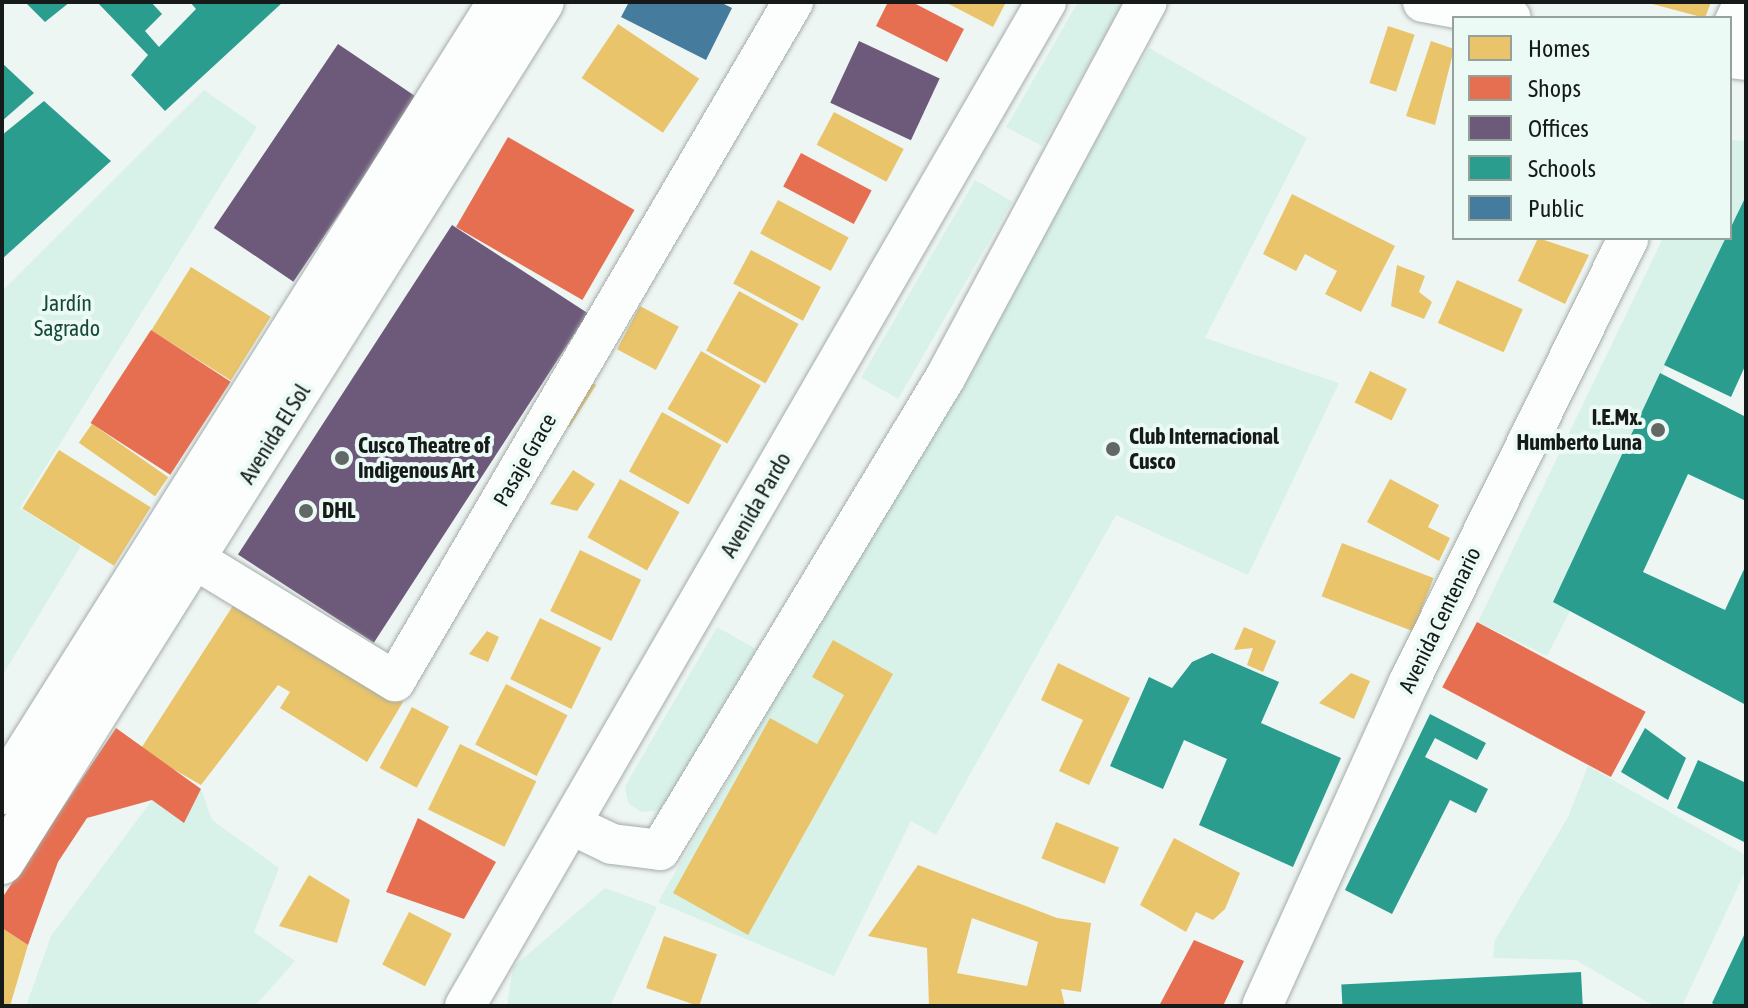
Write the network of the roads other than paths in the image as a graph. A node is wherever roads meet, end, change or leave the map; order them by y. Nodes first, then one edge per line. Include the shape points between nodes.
1 (500, 2) edge
2 (542, 2) edge
3 (793, 2) edge
4 (1046, 2) edge
5 (1147, 2) edge
6 (1423, 2) edge
7 (1744, 2) edge
8 (1500, 16) edge
9 (1732, 28) edge
10 (1627, 240) edge
11 (160, 538) junction
12 (196, 562) junction
13 (2, 792) edge
14 (572, 825) junction
15 (2, 862) edge
16 (465, 1006) edge
17 (1262, 1006) edge

1 - 11 street, Avenida El Sol
2 - 12 street, Avenida El Sol
3 - 12 street, Pasaje Grace via 395,681
4 - 14 street, Avenida Pardo
5 - 14 street via 945,378 660,850 612,844
6 - 8 street
7 - 9 street
10 - 17 street, Avenida Centenario via 1408,684
11 - 12 street, Pasaje Grace
11 - 13 street, Avenida El Sol
12 - 15 street, Avenida El Sol
14 - 16 street, Avenida Pardo

